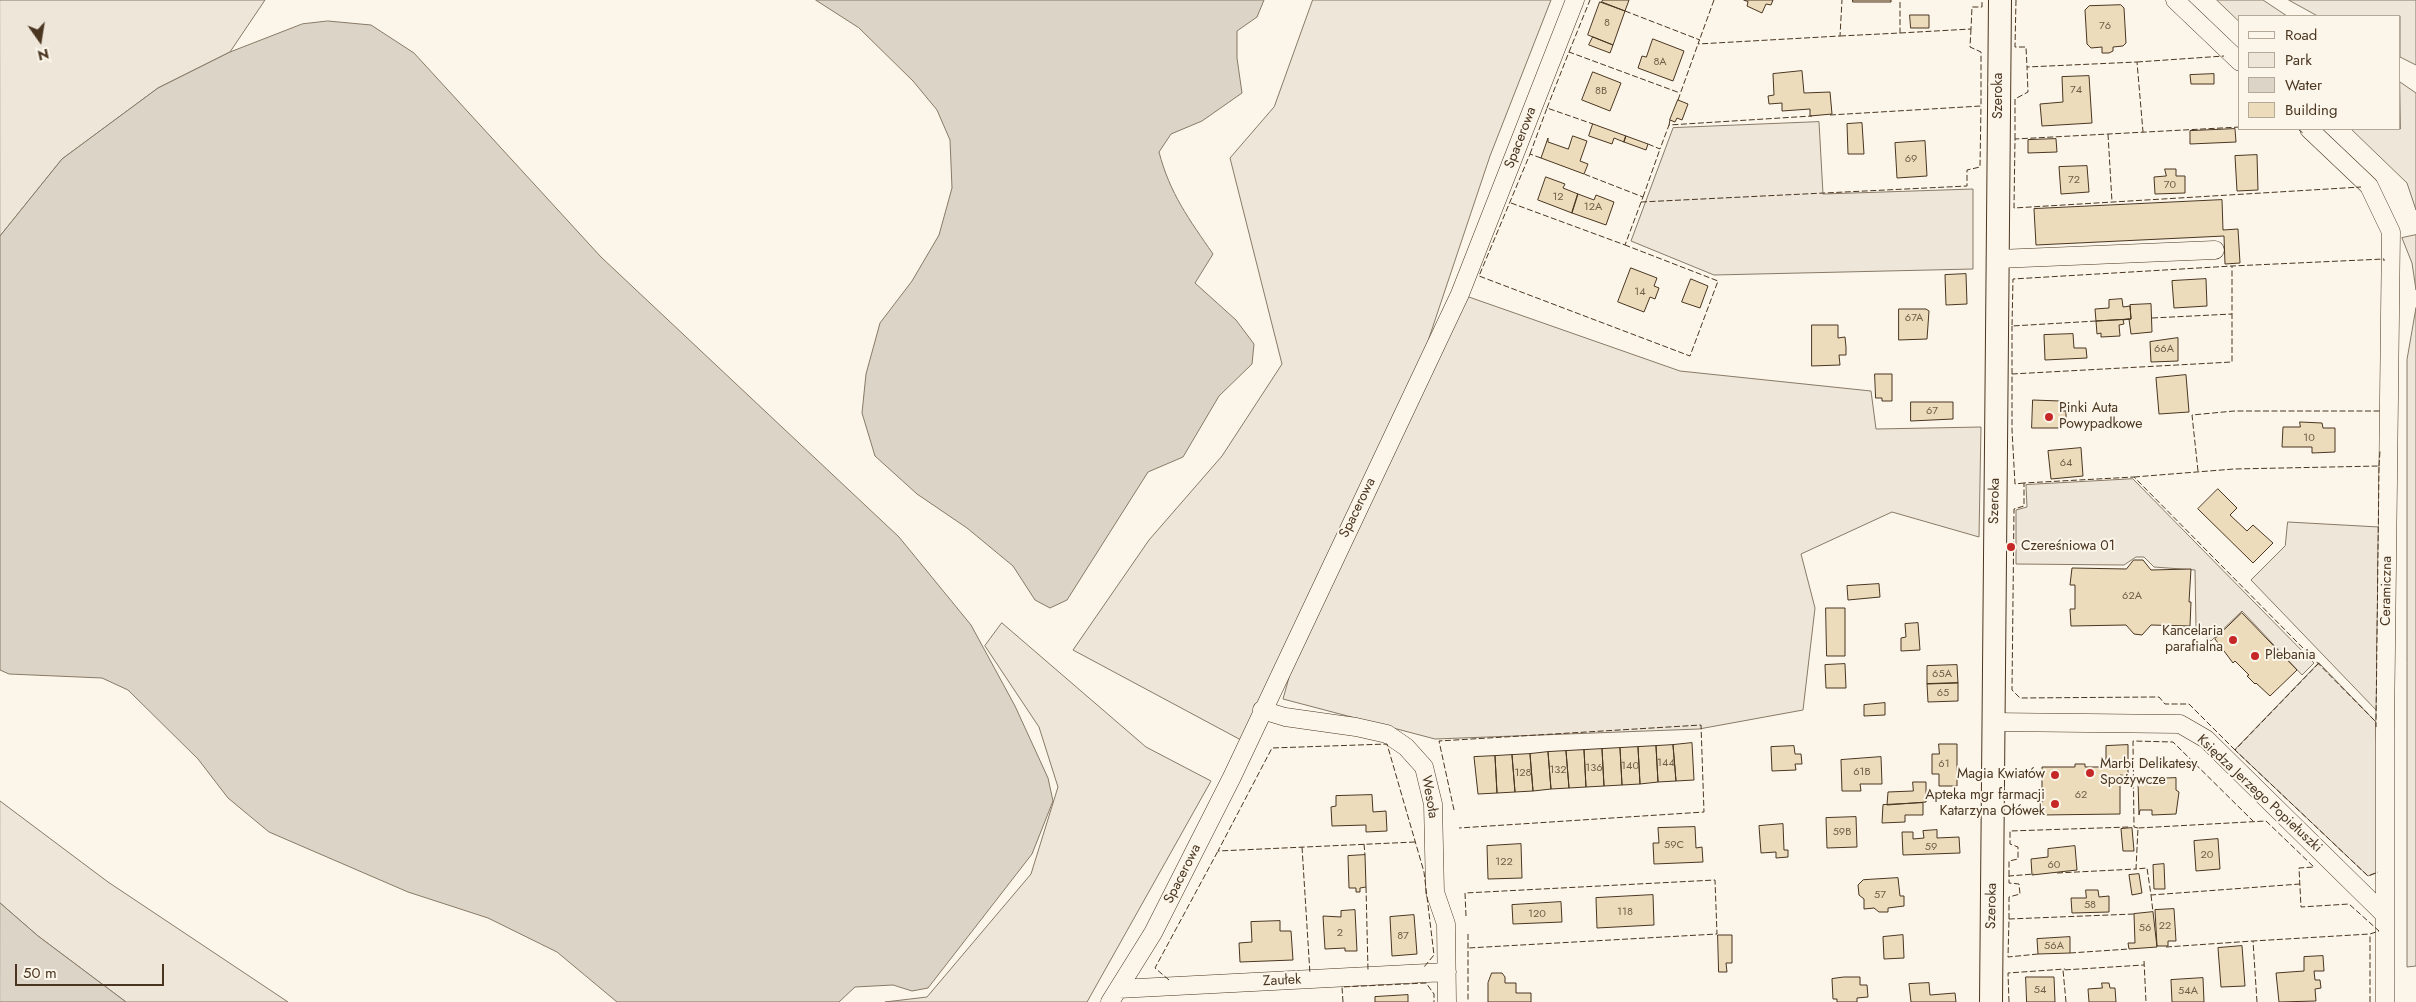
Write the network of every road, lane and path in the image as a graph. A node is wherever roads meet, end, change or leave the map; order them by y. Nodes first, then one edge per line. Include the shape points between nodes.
1 (1575, 0) edge
2 (2000, 0) edge
3 (2175, 0) edge
4 (2238, 60) edge
5 (2310, 130) edge
6 (2216, 250) dead end
7 (1998, 259) junction
8 (1262, 710) junction
9 (1993, 722) junction
10 (2384, 914) junction
11 (1447, 972) junction
12 (1114, 996) edge
13 (1447, 1002) edge
14 (1991, 1002) edge
15 (2385, 1002) edge

1 - 8 street, Spacerowa via 1460,294
2 - 7 street, Szeroka
3 - 4 street
5 - 10 street, Ceramiczna via 2369,186 2391,232
6 - 7 street
7 - 9 street, Szeroka
8 - 11 street, Wesoła via 1285,718 1387,734 1424,767 1433,804 1435,892 1446,924
8 - 12 street, Spacerowa via 1232,778 1153,933
9 - 10 street, Księdza Jerzego Popiełuszki via 2180,724 2206,739
9 - 14 street, Szeroka
10 - 15 street, Ceramiczna
11 - 12 street, Zaułek
11 - 13 street, Wesoła

